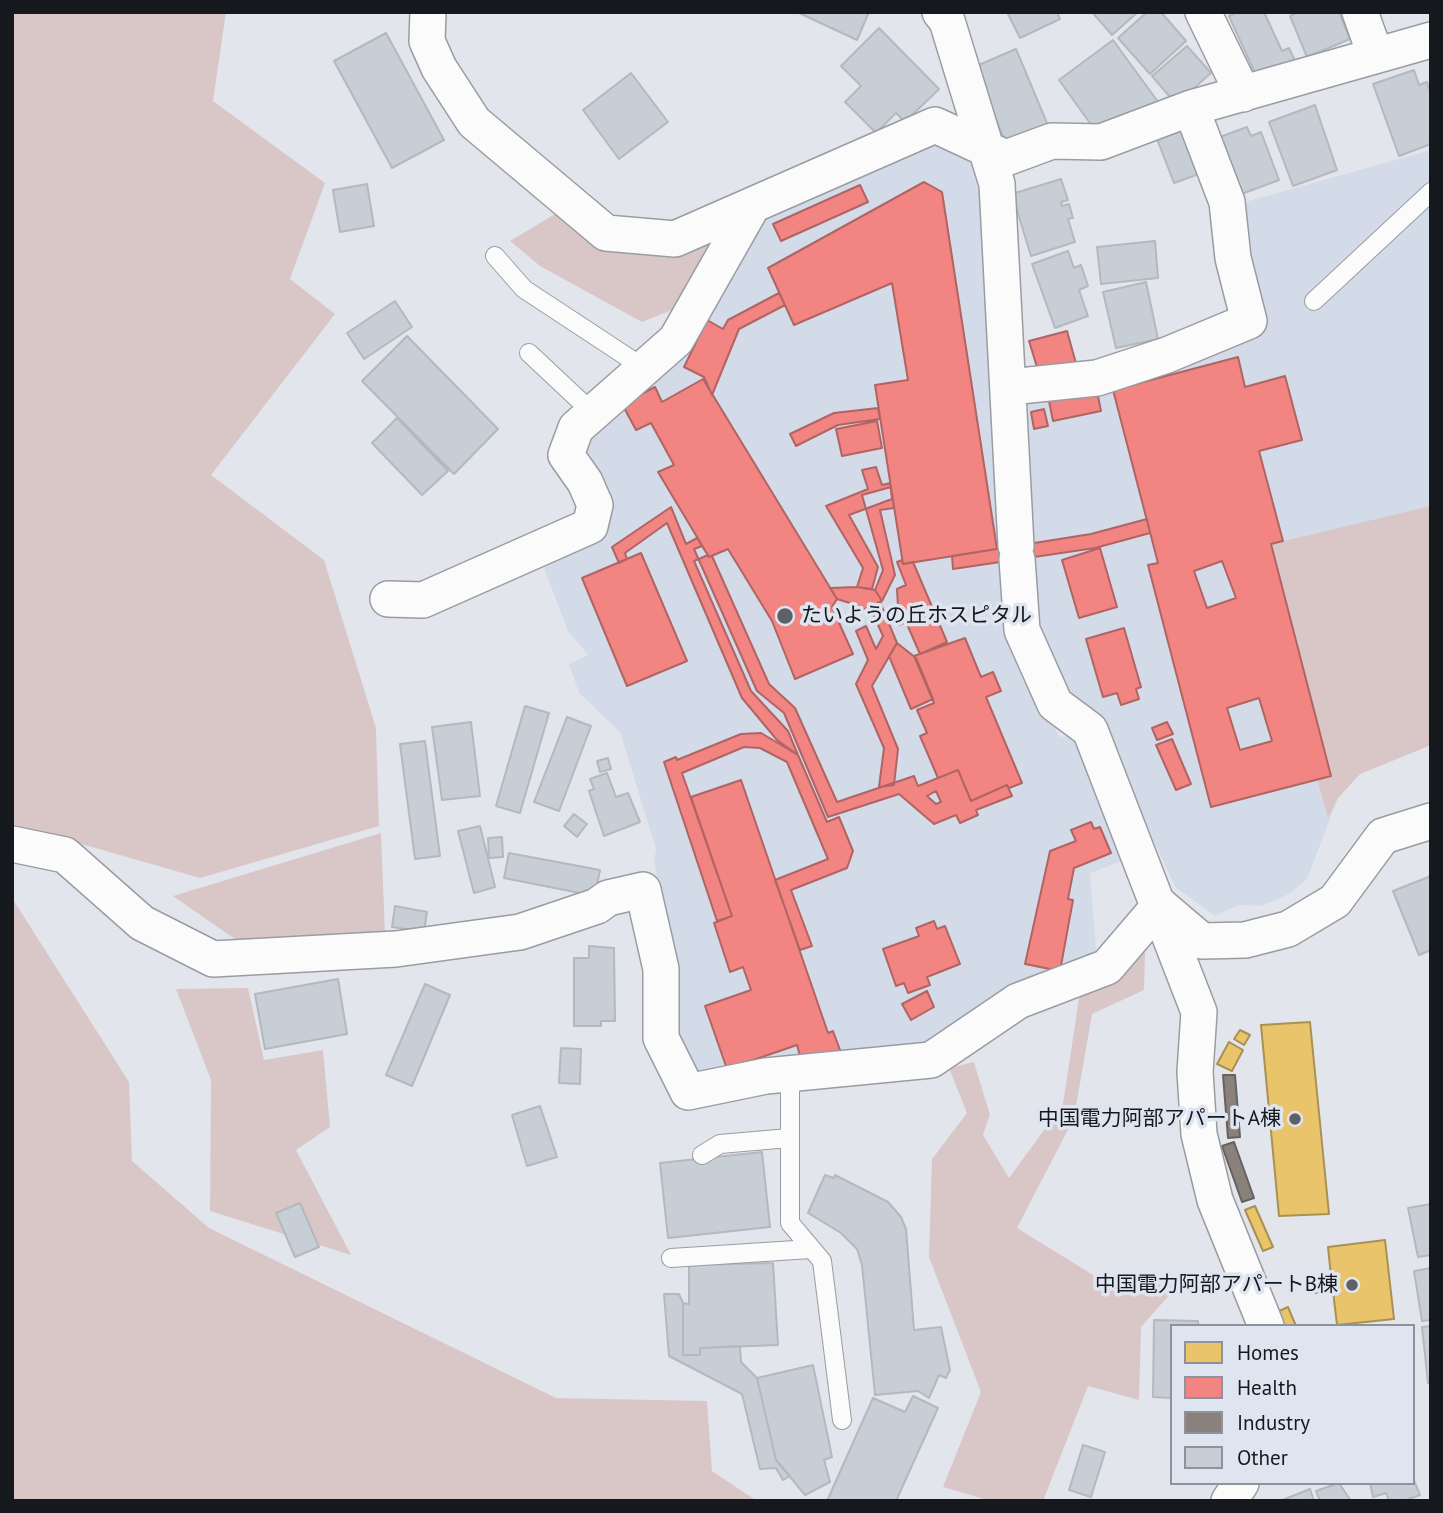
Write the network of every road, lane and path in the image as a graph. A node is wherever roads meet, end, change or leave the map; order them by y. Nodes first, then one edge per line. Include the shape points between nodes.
1 (428, 12) edge
2 (940, 12) edge
3 (1203, 12) edge
4 (1360, 12) edge
5 (1431, 40) edge
6 (1375, 54) junction
7 (1243, 94) junction
8 (1191, 108) junction
9 (986, 149) junction
10 (1431, 192) edge
11 (751, 208) junction
12 (495, 257) dead end
13 (1314, 301) dead end
14 (529, 353) dead end
15 (644, 368) junction
16 (1010, 387) junction
17 (593, 413) junction
18 (388, 599) dead end
19 (1431, 821) edge
20 (12, 844) edge
21 (1160, 905) junction
22 (790, 1073) junction
23 (789, 1138) junction
24 (702, 1155) dead end
25 (811, 1249) junction
26 (671, 1258) dead end
27 (1265, 1324) edge
28 (842, 1420) dead end
29 (1240, 1485) edge
30 (1229, 1501) edge

1 - 11 street via 427,41 474,122 606,233 675,239
2 - 9 street via 947,21
3 - 7 street
4 - 6 street
5 - 6 street
6 - 7 street
7 - 8 street
8 - 9 street via 1101,142 1052,141 1006,158
8 - 16 street via 1227,202 1233,258 1249,321 1097,378
9 - 11 street via 935,125
9 - 16 street via 997,184
10 - 13 lane
11 - 15 street via 676,340
12 - 15 lane via 524,289
14 - 17 lane
15 - 17 street
16 - 21 street via 1022,630 1055,704 1090,730
17 - 18 street via 576,428 566,455 595,505 590,526 423,600
19 - 21 street via 1383,836 1335,901 1287,929 1245,940 1202,941
20 - 22 street via 65,855 142,923 214,959 396,950 520,932 608,898 643,890 661,970 661,1038 688,1092
21 - 22 street via 1107,967 1018,1001 931,1060
21 - 27 street via 1199,1012 1195,1072 1199,1134 1216,1200
22 - 23 lane
23 - 24 lane via 720,1144
23 - 25 lane via 789,1223
25 - 26 lane
25 - 28 lane via 822,1261
29 - 30 street

